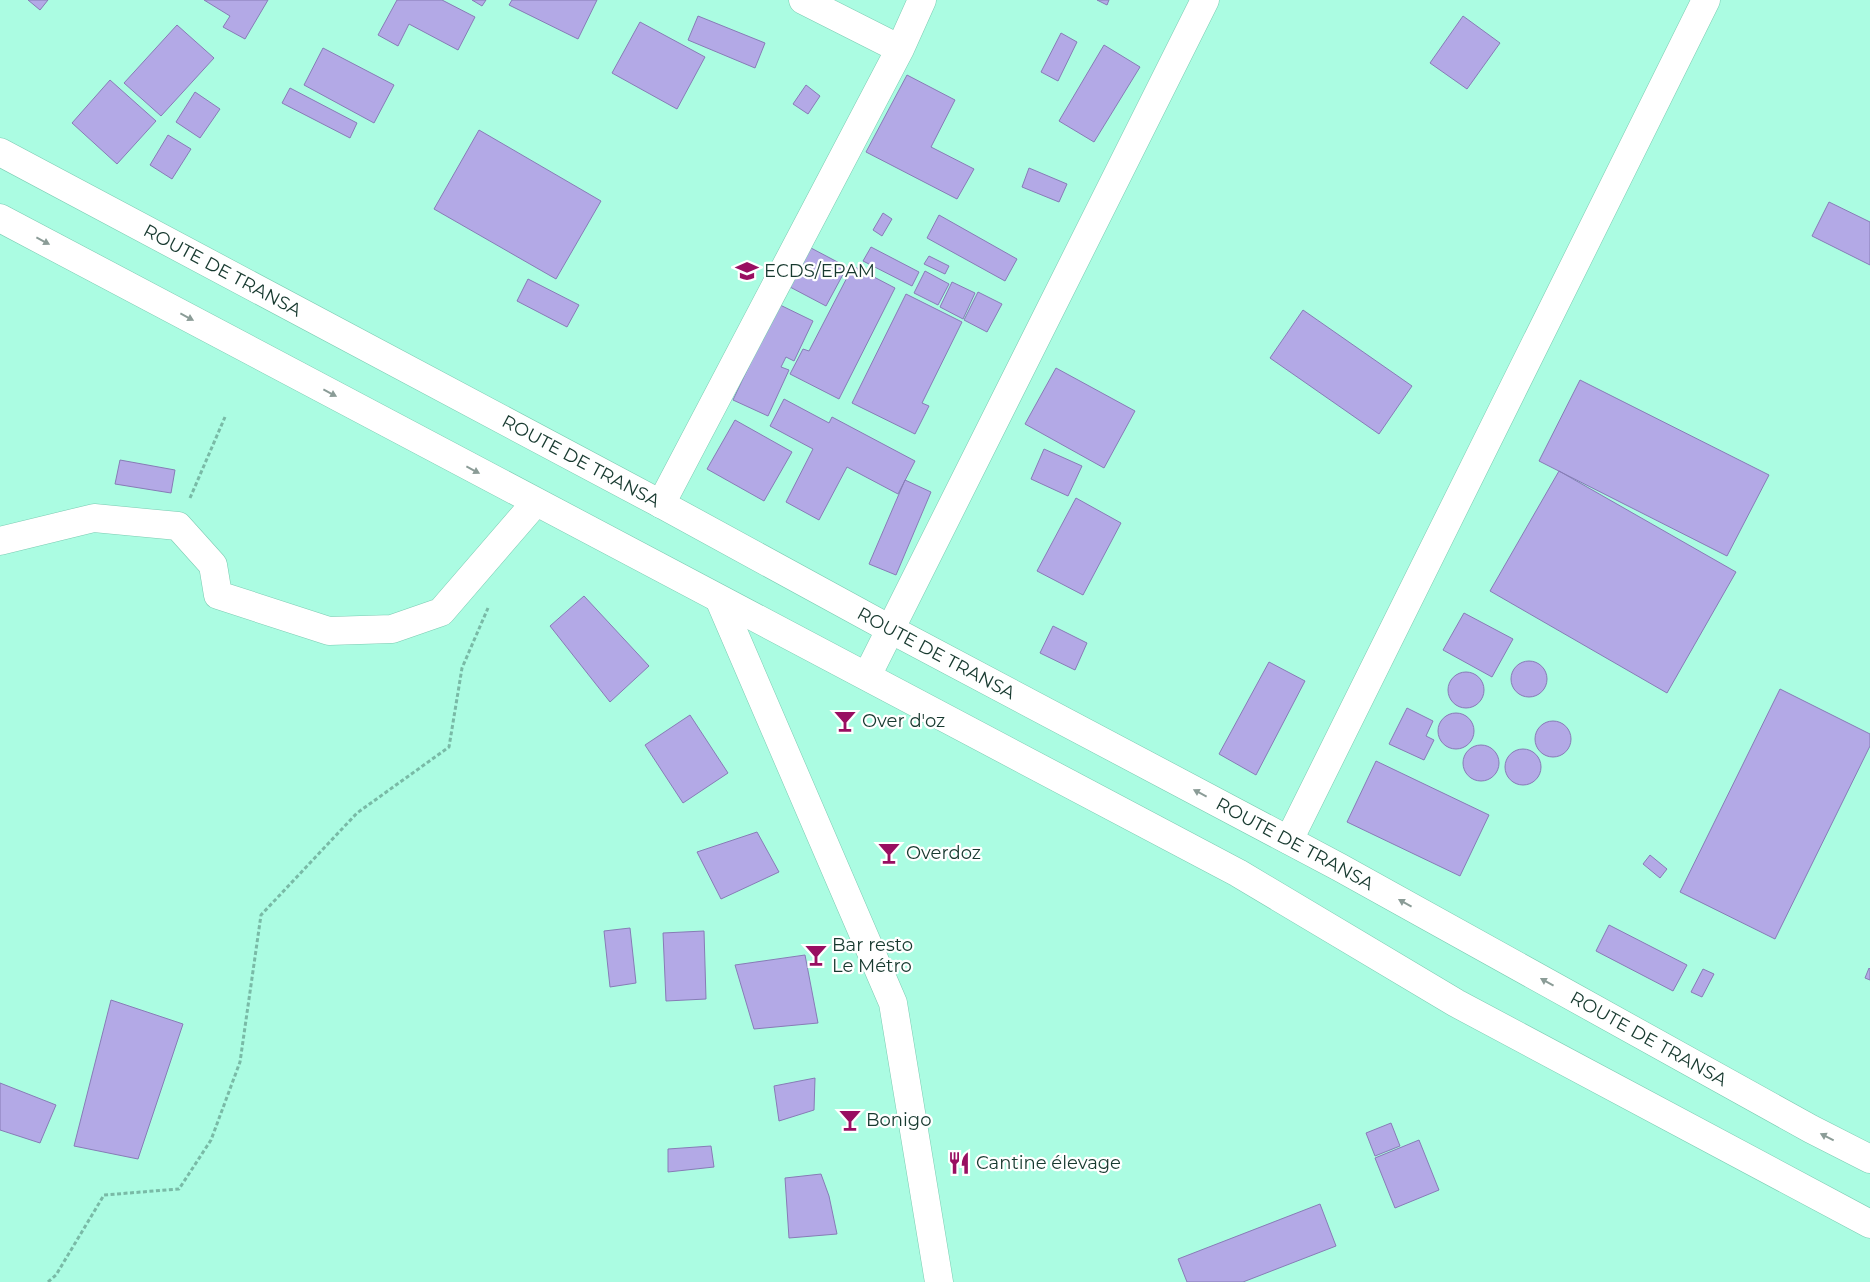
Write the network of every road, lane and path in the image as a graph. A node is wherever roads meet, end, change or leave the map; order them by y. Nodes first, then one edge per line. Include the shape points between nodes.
1 (803, 0) edge
2 (922, 0) edge
3 (1205, 0) edge
4 (1706, 0) edge
5 (900, 48) junction
6 (0, 152) edge
7 (0, 218) edge
8 (225, 417) dead end
9 (535, 503) junction
10 (661, 504) junction
11 (178, 526) junction
12 (0, 540) edge
13 (720, 601) junction
14 (489, 607) dead end
15 (890, 629) junction
16 (867, 676) junction
17 (1289, 840) junction
18 (1870, 1160) edge
19 (1870, 1224) edge
20 (48, 1282) edge
21 (939, 1282) edge

1 - 5 main road
2 - 5 main road
3 - 15 main road
4 - 17 main road
5 - 10 main road
6 - 10 main road, ROUTE DE TRANSA
7 -> 9 main road
8 - 11 path
9 - 11 main road via 441,612 392,629 329,631 218,595 213,565
9 - 13 main road
10 - 15 main road, ROUTE DE TRANSA
11 - 12 main road via 94,518
13 - 16 main road
13 - 21 main road via 893,1003
14 - 20 path via 462,668 449,747 357,813 261,915 240,1062 211,1140 179,1189 104,1195 56,1275
15 - 16 main road
17 -> 15 main road, ROUTE DE TRANSA
16 - 19 main road via 1238,873 1456,1003
18 -> 17 main road, ROUTE DE TRANSA

